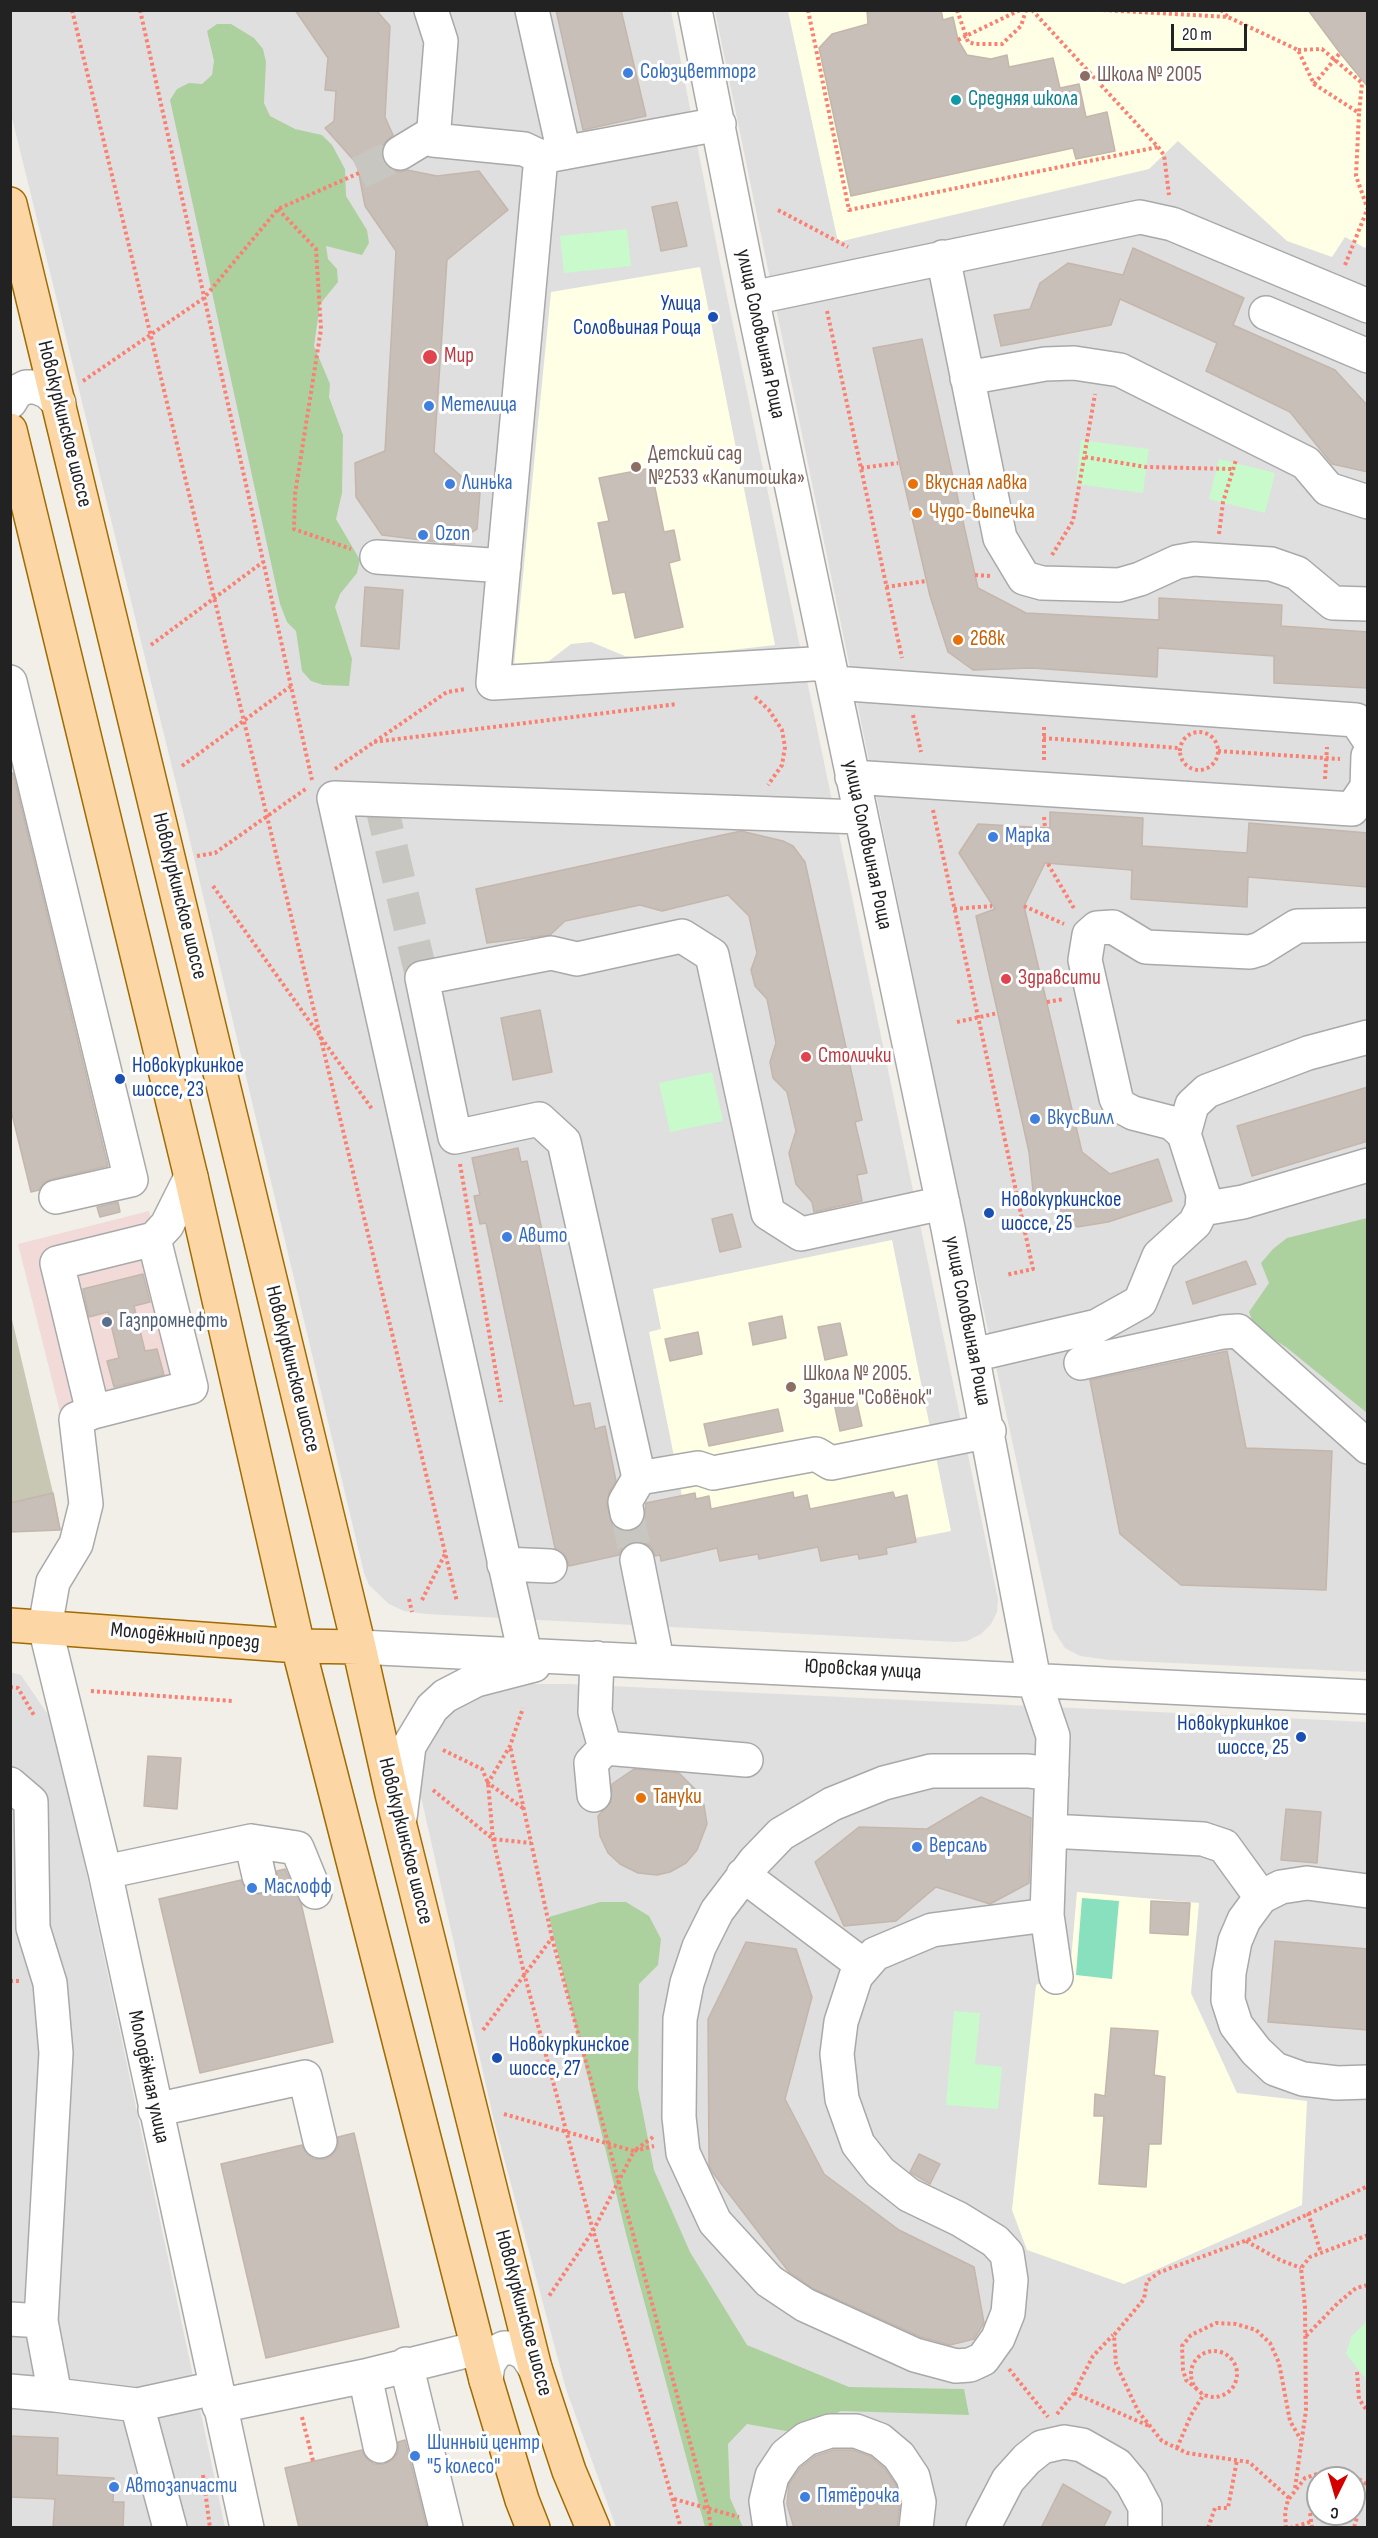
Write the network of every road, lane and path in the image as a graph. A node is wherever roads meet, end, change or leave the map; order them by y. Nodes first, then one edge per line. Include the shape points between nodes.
1 (72, 10) edge
2 (140, 10) edge
3 (431, 10) edge
4 (532, 10) edge
5 (694, 10) edge
6 (808, 10) edge
7 (957, 10) edge
8 (1020, 10) edge
9 (1026, 10) edge
10 (1032, 10) edge
11 (1103, 10) edge
12 (1221, 10) edge
13 (1228, 10) edge
14 (1228, 17) junction
15 (966, 36) junction
16 (958, 40) dead end
17 (1298, 50) junction
18 (1340, 52) dead end
19 (1334, 61) junction
20 (1314, 84) junction
21 (1359, 113) junction
22 (718, 124) junction
23 (433, 133) junction
24 (1158, 147) junction
25 (400, 153) tunnel mouth
26 (553, 155) junction
27 (358, 173) tunnel mouth
28 (10, 204) edge
29 (278, 209) junction
30 (778, 210) dead end
31 (1367, 210) edge
32 (1172, 224) junction
33 (943, 257) junction
34 (888, 269) junction
35 (1347, 297) edge
36 (204, 298) junction
37 (752, 298) junction
38 (1266, 314) dead end
39 (150, 336) junction
40 (1324, 338) junction
41 (1368, 356) edge
42 (1100, 367) junction
43 (967, 378) junction
44 (71, 393) junction
45 (10, 402) edge
46 (11, 431) edge
47 (1085, 457) junction
48 (1235, 462) dead end
49 (898, 463) dead end
50 (861, 468) dead end
51 (1233, 469) junction
52 (1223, 502) dead end
53 (1368, 502) edge
54 (376, 558) joint
55 (263, 562) junction
56 (504, 566) junction
57 (926, 581) dead end
58 (1036, 582) junction
59 (886, 587) dead end
60 (213, 597) junction
61 (1368, 604) edge
62 (151, 645) dead end
63 (832, 673) junction
64 (10, 682) edge
65 (493, 683) junction
66 (291, 687) junction
67 (762, 693) dead end
68 (1044, 698) junction
69 (681, 703) dead end
70 (1329, 718) junction
71 (243, 719) junction
72 (1044, 738) junction
73 (1368, 738) edge
74 (374, 742) junction
75 (1179, 748) junction
76 (1218, 752) junction
77 (1368, 756) edge
78 (1326, 759) junction
79 (1367, 761) edge
80 (182, 766) dead end
81 (334, 769) dead end
82 (852, 777) junction
83 (319, 780) dead end
84 (313, 784) junction
85 (766, 786) dead end
86 (1044, 789) junction
87 (1323, 807) junction
88 (267, 816) junction
89 (860, 817) junction
90 (202, 854) dead end
91 (1048, 864) dead end
92 (213, 886) dead end
93 (992, 906) dead end
94 (1024, 906) dead end
95 (954, 909) dead end
96 (1368, 925) edge
97 (1089, 935) junction
98 (998, 1013) dead end
99 (957, 1022) dead end
100 (319, 1035) junction
101 (1368, 1037) edge
102 (378, 1118) dead end
103 (1184, 1134) junction
104 (455, 1137) junction
105 (1368, 1166) edge
106 (191, 1177) junction
107 (56, 1197) dead end
108 (943, 1203) junction
109 (1202, 1209) junction
110 (153, 1239) junction
111 (1122, 1312) junction
112 (1132, 1351) junction
113 (973, 1355) junction
114 (1081, 1363) dead end
115 (93, 1412) junction
116 (503, 1413) dead end
117 (989, 1431) junction
118 (1368, 1447) edge
119 (639, 1478) junction
120 (627, 1513) tunnel mouth
121 (445, 1553) junction
122 (637, 1560) tunnel mouth
123 (504, 1564) junction
124 (550, 1566) dead end
125 (409, 1599) dead end
126 (422, 1600) dead end
127 (457, 1602) dead end
128 (412, 1612) dead end
129 (10, 1625) edge
130 (45, 1627) junction
131 (298, 1646) junction
132 (359, 1647) junction
133 (525, 1654) junction
134 (585, 1657) junction
135 (657, 1660) junction
136 (1034, 1680) junction
137 (18, 1688) dead end
138 (60, 1689) junction
139 (1368, 1697) edge
140 (232, 1701) dead end
141 (523, 1708) dead end
142 (510, 1746) junction
143 (605, 1748) junction
144 (443, 1750) dead end
145 (746, 1760) dead end
146 (1052, 1774) junction
147 (488, 1783) junction
148 (10, 1784) edge
149 (428, 1786) dead end
150 (594, 1796) dead end
151 (523, 1809) junction
152 (400, 1821) junction
153 (1050, 1831) junction
154 (493, 1839) junction
155 (251, 1841) junction
156 (531, 1843) junction
157 (105, 1872) junction
158 (743, 1875) junction
159 (259, 1876) dead end
160 (1368, 1891) edge
161 (315, 1892) dead end
162 (1262, 1897) junction
163 (1047, 1916) junction
164 (552, 1938) junction
165 (864, 1966) junction
166 (524, 1973) junction
167 (1056, 1977) dead end
168 (483, 2030) dead end
169 (1368, 2082) edge
170 (155, 2110) junction
171 (504, 2114) dead end
172 (567, 2134) junction
173 (320, 2141) dead end
174 (608, 2145) junction
175 (618, 2181) junction
176 (1368, 2186) edge
177 (1308, 2213) junction
178 (593, 2231) junction
179 (1368, 2235) edge
180 (1246, 2241) junction
181 (1321, 2253) junction
182 (1301, 2268) junction
183 (1368, 2285) edge
184 (549, 2296) dead end
185 (26, 2320) edge
186 (1114, 2335) junction
187 (1306, 2336) junction
188 (478, 2348) junction
189 (992, 2348) junction
190 (406, 2364) junction
191 (535, 2368) junction
192 (1357, 2372) dead end
193 (365, 2376) junction
194 (486, 2380) junction
195 (1197, 2389) junction
196 (296, 2390) junction
197 (10, 2391) edge
198 (1074, 2393) junction
199 (1204, 2394) junction
200 (55, 2395) junction
201 (217, 2397) junction
202 (137, 2405) junction
203 (1368, 2412) edge
204 (1150, 2426) junction
205 (1302, 2441) junction
206 (381, 2446) dead end
207 (1176, 2448) junction
208 (1237, 2460) junction
209 (313, 2461) dead end
210 (1368, 2485) edge
211 (1295, 2488) junction
212 (1289, 2498) junction
213 (674, 2499) junction
214 (708, 2508) junction
215 (1306, 2523) edge
216 (769, 2526) edge
217 (170, 2528) edge
218 (247, 2528) edge
219 (446, 2528) edge
220 (533, 2528) edge
221 (593, 2528) edge
222 (681, 2528) edge
223 (711, 2528) edge
224 (916, 2528) edge
225 (983, 2528) edge
226 (1145, 2528) edge
227 (1208, 2528) edge
228 (1288, 2528) edge

1 - 39 path
2 - 36 path
3 - 23 street via 441,41
4 - 26 street
5 - 22 street, улица Соловьиная Роща
6 - 24 path via 849,210
7 - 15 path
8 - 15 path
9 - 15 path via 1021,26 1002,44 975,44 968,42
10 - 24 path
11 - 14 path
12 - 14 path
13 - 14 path
14 - 17 path
15 - 16 path
17 - 19 path via 1322,49
17 - 20 path
18 - 19 path
19 - 20 path
19 - 21 path via 1362,83
20 - 21 path
21 - 31 path via 1356,176
22 - 26 street
22 - 37 street, улица Соловьиная Роща
23 - 25 street
23 - 26 street via 433,140
24 - 32 path via 1164,155
26 - 56 street
27 - 29 path
28 - 44 main road, Новокуркинское шоссе
29 - 36 path
29 - 54 path via 316,249 321,329 295,494 294,530
30 - 34 path
31 - 35 path
32 - 33 street via 1140,217
32 - 35 street
33 - 34 street
33 - 43 street
34 - 37 street
35 - 40 street
36 - 39 path
36 - 55 path
37 - 63 street, улица Соловьиная Роща
38 - 40 street
39 - 44 path
39 - 60 path
40 - 41 street
42 - 43 street via 1045,364
42 - 47 path
42 - 53 street via 1120,370 1306,463 1328,489
43 - 58 street via 1000,538 1024,578
44 - 45 street via 26,387
44 - 132 main road, Новокуркинское шоссе
46 - 106 main road
47 - 51 path via 1146,467
47 - 58 path via 1073,521
48 - 51 path
49 - 50 path
51 - 52 path
54 - 56 street
55 - 60 path
55 - 66 path
56 - 65 street
57 - 59 path
58 - 61 street via 1119,585 1194,559 1260,563 1297,573 1333,603
60 - 62 path
60 - 71 path
63 - 65 street
63 - 68 street
63 - 82 street, улица Соловьиная Роща
64 - 107 street via 131,1180
65 - 74 path via 447,692
66 - 71 path
66 - 84 path
67 - 85 path via 752,694 782,730 785,747 782,765
68 - 70 street
68 - 72 path
69 - 74 path
70 - 73 street via 1356,720
70 - 78 path
71 - 80 path
71 - 88 path
72 - 75 path
72 - 86 path
74 - 81 path
75 - 76 path via 1184,737 1203,732 1214,739
75 - 76 path via 1185,765 1196,770 1213,764
76 - 78 path
77 - 79 street
78 - 79 path
78 - 87 path
79 - 87 street via 1366,787 1352,809
82 - 86 street
82 - 89 street, улица Соловьиная Роща
83 - 84 path
84 - 88 path
86 - 87 street
88 - 90 path via 214,853
88 - 100 path
89 - 108 street, улица Соловьиная Роща
89 - 123 street via 334,798
91 - 97 path
92 - 100 path
93 - 95 path
94 - 97 path
96 - 97 street via 1297,926 1250,952 1146,947 1113,927 1097,928
97 - 103 street via 1085,960 1120,1106 1172,1123
98 - 99 path
100 - 102 path
100 - 121 path
101 - 103 street via 1308,1053 1207,1091 1192,1106
103 - 109 street via 1203,1194
104 - 108 street via 422,978 551,953 577,959 682,936 712,955 768,1213 801,1234
104 - 116 path
104 - 119 street via 539,1119 564,1142
105 - 109 street via 1243,1202
106 - 110 street via 167,1225
106 - 131 main road
108 - 113 street, улица Соловьиная Роща
109 - 111 street via 1194,1223 1160,1256 1140,1302
110 - 115 street via 57,1263
110 - 115 street via 191,1387
111 - 112 street
111 - 113 street via 1097,1326
112 - 114 street
112 - 118 street via 1238,1331
113 - 117 street, улица Соловьиная Роща
115 - 130 street via 76,1419 86,1504 76,1544 53,1581
117 - 119 street via 831,1463 816,1454 714,1473 698,1468
117 - 136 street, улица Соловьиная Роща
119 - 120 street via 625,1502
121 - 126 path
121 - 127 path
122 - 135 street
123 - 124 street
123 - 133 street
125 - 128 path
129 - 130 main road, Молодёжный проезд
130 - 131 main road, Молодёжный проезд
130 - 138 street, Молодёжная улица
131 - 132 main road, Молодёжный проезд
131 - 188 main road
132 - 133 street, Юровская улица
132 - 152 main road, Новокуркинское шоссе
133 - 134 street, Юровская улица
134 - 135 street, Юровская улица
134 - 143 street
134 - 152 street via 476,1680 445,1696 432,1708 409,1746
135 - 136 street, Юровская улица
136 - 139 street, Юровская улица
136 - 146 street, улица Соловьиная Роща via 1053,1736
137 - 138 path
138 - 140 path
138 - 157 street, Молодёжная улица
141 - 142 path
142 - 147 path
142 - 151 path
143 - 145 street
143 - 150 street via 591,1763
144 - 147 path via 482,1769
146 - 153 street, улица Соловьиная Роща
146 - 158 street via 931,1771 884,1783 832,1804 781,1833
147 - 151 path
147 - 154 path
148 - 185 street via 31,1802 33,1928 50,1983 56,2053
149 - 154 path
151 - 156 path
152 - 191 main road, Новокуркинское шоссе
153 - 162 street via 1203,1839 1224,1846
153 - 163 street, улица Соловьиная Роща
154 - 156 path
154 - 166 path
155 - 157 street
155 - 159 street
155 - 161 street via 297,1848
156 - 164 path
157 - 170 street, Молодёжная улица
158 - 165 street
158 - 189 street via 717,1911 699,1947 680,2019 683,2153 715,2222 769,2282 805,2305 915,2355 956,2366 983,2359
160 - 162 street via 1307,1883 1281,1887
162 - 169 street via 1244,1920 1235,1941 1228,2000 1236,2025 1275,2069 1303,2079
163 - 165 street via 932,1930 875,1954
163 - 167 street, улица Соловьиная Роща
164 - 166 path
164 - 174 path
165 - 189 street via 847,1997 837,2054 848,2121 858,2144 880,2172 909,2195 959,2218 995,2241 1007,2254 1011,2280 1008,2313
166 - 168 path
166 - 172 path
170 - 173 street via 304,2077
170 - 201 street, Молодёжная улица
171 - 172 path
172 - 174 path
172 - 178 path
174 - 175 path
174 - 175 path via 634,2151
175 - 178 path
175 - 214 path
176 - 177 path
177 - 180 path
177 - 181 path
178 - 184 path
178 - 213 path
179 - 181 path
180 - 182 path
180 - 186 path via 1147,2281 1144,2298
181 - 182 path via 1310,2257
182 - 187 path
183 - 187 path via 1356,2288
185 - 200 street
186 - 198 path via 1093,2356
186 - 204 path via 1116,2364 1138,2412
187 - 205 path
188 - 190 street
188 - 194 main road
189 - 198 path via 1055,2424 1055,2416
190 - 193 street
190 - 219 street
191 - 194 street via 526,2354 504,2348 488,2364
191 - 221 main road, Новокуркинское шоссе
192 - 203 path via 1359,2399
193 - 196 street
193 - 206 street
194 - 220 main road
195 - 199 path
195 - 199 path via 1191,2374 1197,2358 1212,2351 1228,2356 1237,2371 1231,2389 1223,2395
195 - 205 path via 1186,2380 1183,2370 1182,2346 1191,2335 1216,2323 1256,2330 1269,2343 1279,2363 1290,2421
196 - 201 street
196 - 209 path
197 - 200 street
198 - 204 path
199 - 207 path
200 - 202 street
201 - 202 street
201 - 218 street, Молодёжная улица
202 - 217 street
204 - 207 path via 1162,2441
205 - 211 path
207 - 208 path
208 - 212 path via 1249,2462
208 - 227 path via 1228,2508 1215,2508
210 - 211 path via 1346,2471 1332,2469 1305,2478
211 - 212 path
212 - 228 path via 1285,2512
213 - 214 path
213 - 222 path
214 - 216 path
214 - 223 path
215 - 228 path
216 - 224 street via 766,2501 772,2476 806,2439 830,2431 856,2432 880,2440 899,2456 913,2477 919,2502
225 - 226 street via 1008,2480 1027,2459 1042,2447 1064,2442 1082,2445 1117,2465 1145,2507

